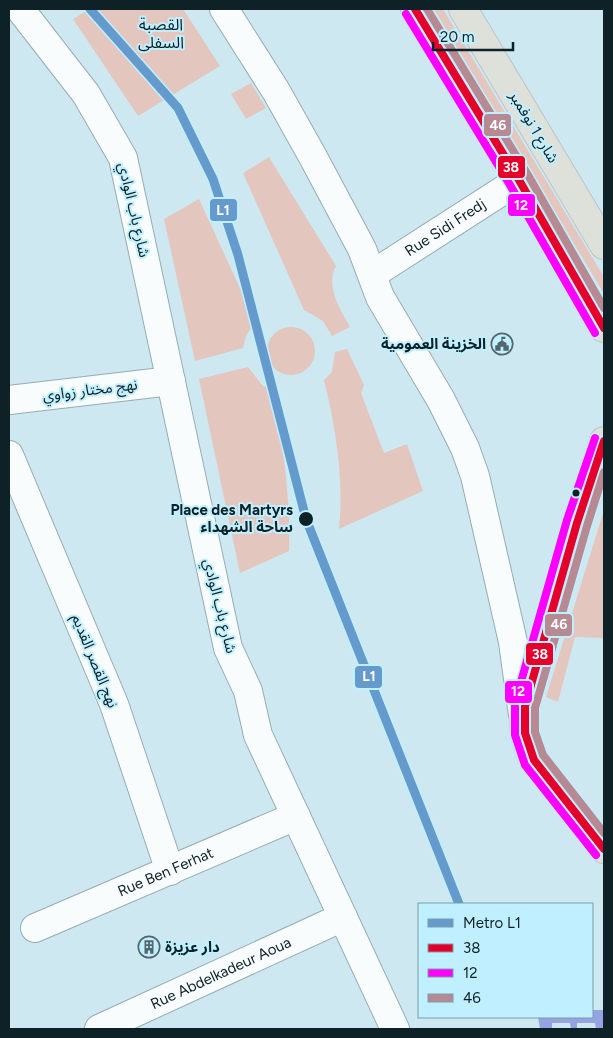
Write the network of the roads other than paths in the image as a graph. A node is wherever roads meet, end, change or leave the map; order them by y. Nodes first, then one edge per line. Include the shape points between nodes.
1 (20, 9) edge
2 (224, 9) edge
3 (415, 9) edge
4 (463, 9) edge
5 (519, 180) junction
6 (600, 237) edge
7 (373, 274) junction
8 (604, 328) edge
9 (171, 381) junction
10 (9, 400) edge
11 (604, 441) edge
12 (9, 455) edge
13 (597, 478) edge
14 (523, 720) junction
15 (296, 816) junction
16 (604, 849) edge
17 (170, 871) junction
18 (343, 918) junction
19 (35, 928) dead end
20 (116, 1026) edge
21 (394, 1029) edge

1 - 9 street, شارع باب الوادي via 86,94 123,158
2 - 7 street via 309,150
3 - 5 main road
4 - 6 main road, شارع 1 نوفمبر
5 - 7 street, Rue Sidi Fredj
5 - 8 main road
7 - 14 street via 380,297 449,413 473,467 513,642
9 - 10 street, نهج مختار زواوي
9 - 15 street, شارع باب الوادي via 228,648 248,692 258,735
11 - 13 main road
12 - 17 street, نهج القصر القديم via 114,704
13 - 14 main road via 577,523
14 - 16 main road via 534,760
15 - 17 street, Rue Ben Ferhat
15 - 18 street, شارع باب الوادي
17 - 19 street, Rue Ben Ferhat
18 - 20 street, Rue Abdelkadeur Aoua
18 - 21 street, شارع باب الوادي

